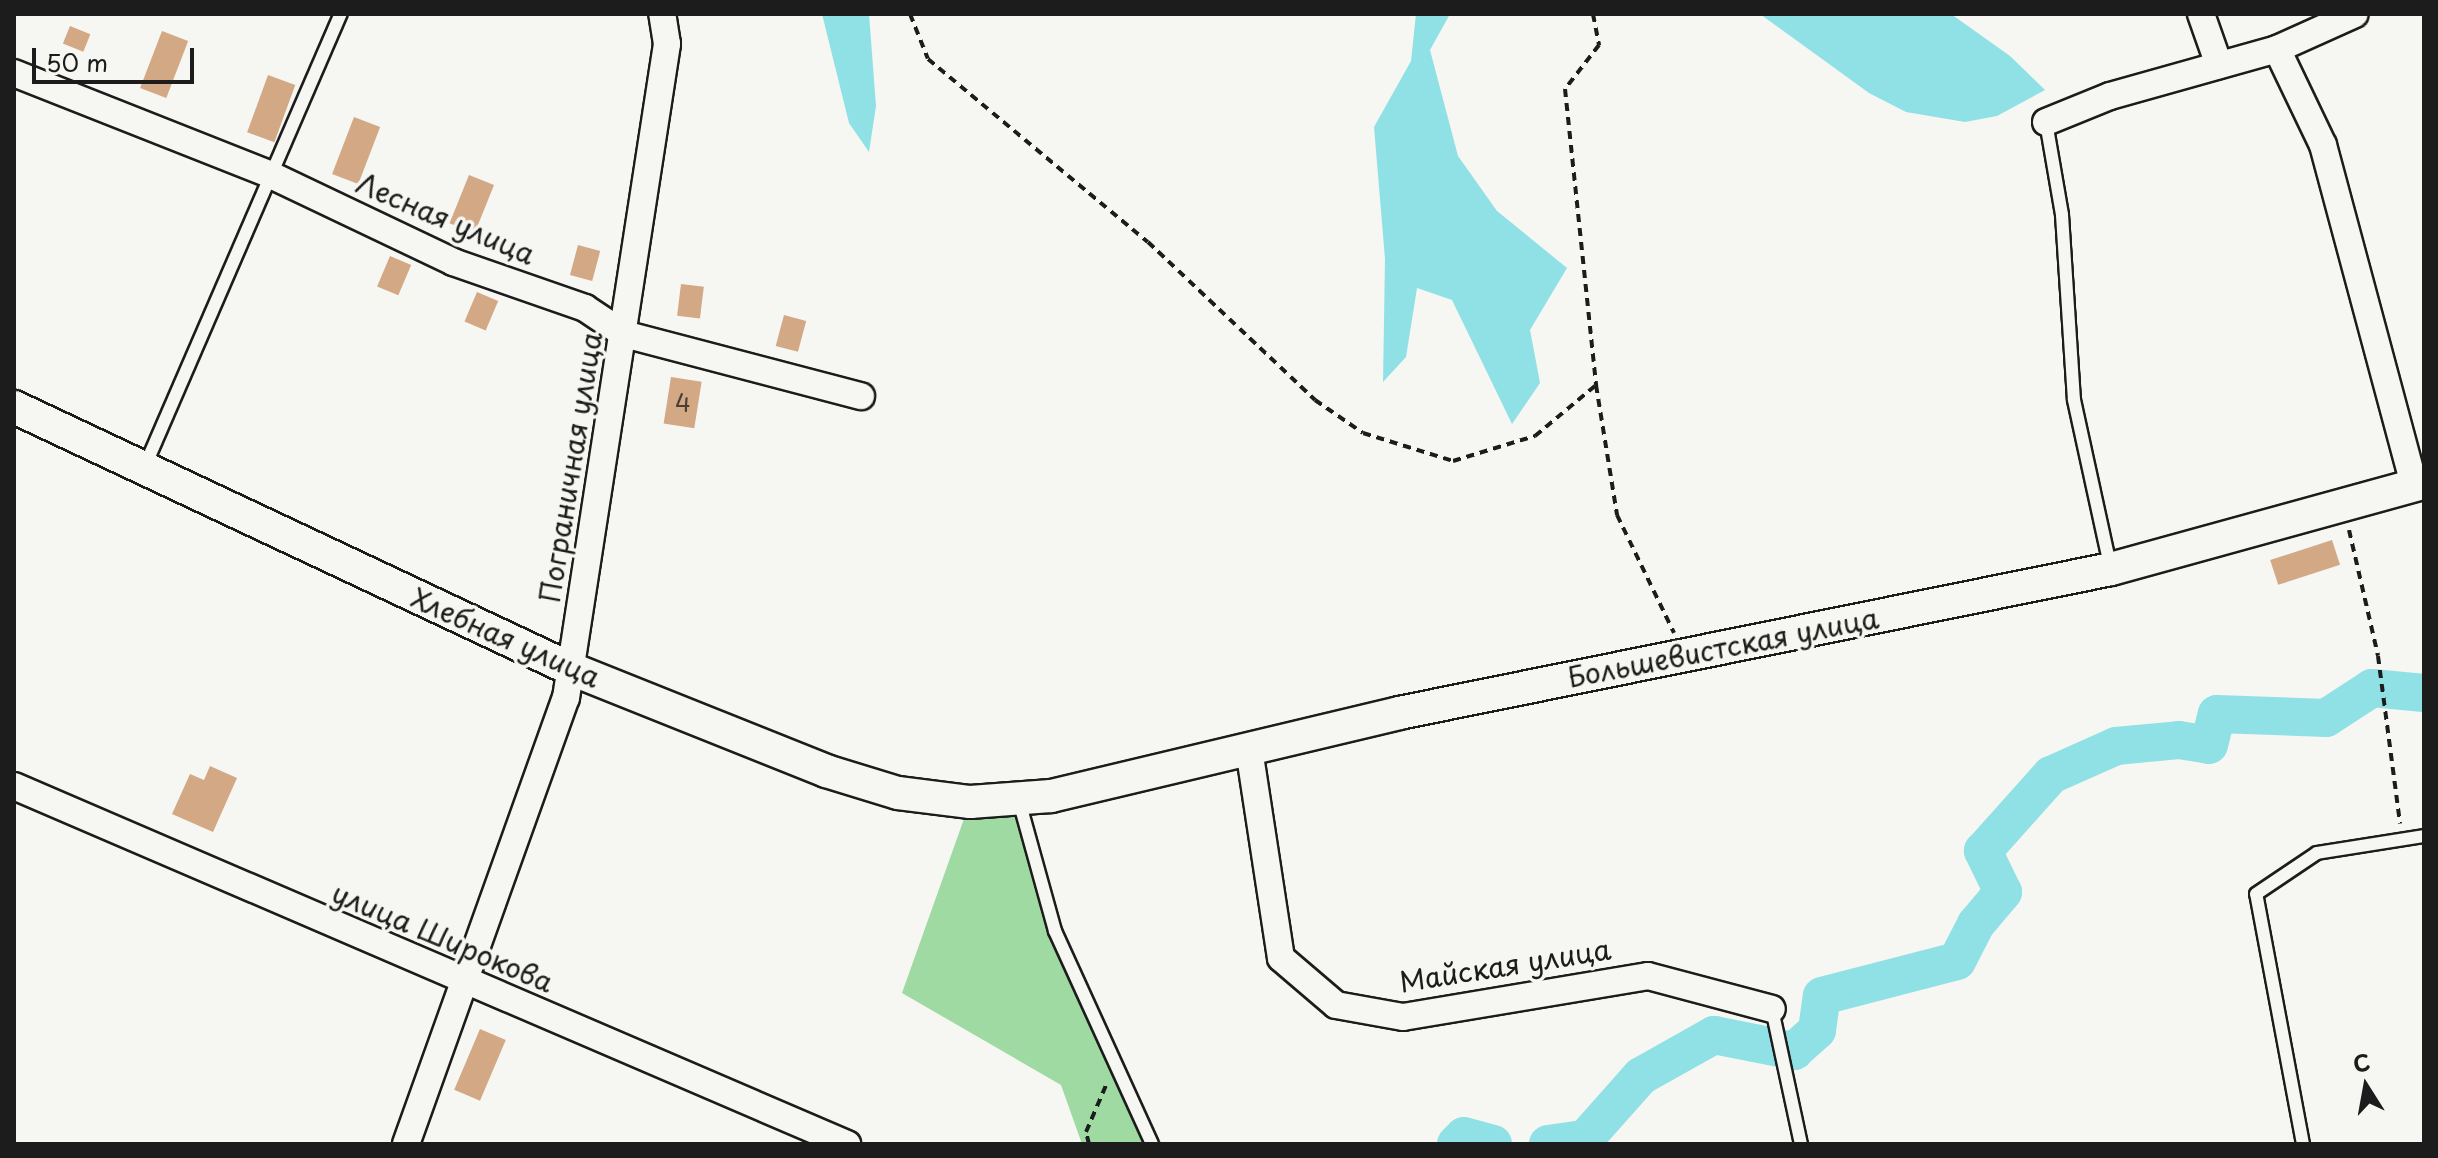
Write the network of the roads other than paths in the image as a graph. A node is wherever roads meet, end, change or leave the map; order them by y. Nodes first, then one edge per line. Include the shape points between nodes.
1 (341, 14) edge
2 (662, 14) edge
3 (2201, 14) edge
4 (2355, 14) edge
5 (2277, 49) junction
6 (2219, 65) junction
7 (14, 73) edge
8 (2046, 122) joint
9 (271, 175) junction
10 (624, 334) junction
11 (861, 396) dead end
12 (14, 407) edge
13 (144, 469) junction
14 (2419, 484) edge
15 (2111, 569) junction
16 (569, 668) junction
17 (1249, 749) junction
18 (14, 786) edge
19 (1018, 799) junction
20 (2424, 836) edge
21 (461, 980) junction
22 (1772, 1009) joint
23 (406, 1144) edge
24 (847, 1144) edge
25 (1152, 1144) edge
26 (1801, 1144) edge
27 (2303, 1144) edge

1 - 9 lane
2 - 10 street, Пограничная улица via 667,44
3 - 6 street
4 - 5 street
5 - 6 street
5 - 14 street via 2323,145
6 - 8 street via 2110,96
7 - 9 street, Лесная улица
8 - 15 lane via 2062,215 2074,400
9 - 10 street, Лесная улица via 453,262 585,308
9 - 13 lane
10 - 11 street, Лесная улица
10 - 16 street, Пограничная улица
12 - 13 street, Хлебная улица
13 - 16 street, Хлебная улица
14 - 15 street, Большевистская улица
15 - 17 street, Большевистская улица
16 - 19 street, Хлебная улица via 826,771 898,793 970,802
16 - 21 street, Пограничная улица via 566,698
17 - 19 street, Большевистская улица via 1051,796
17 - 22 street, Майская улица via 1281,958 1336,1005 1403,1017 1648,976
18 - 21 street, улица Широкова
19 - 25 lane via 1055,931
20 - 27 lane via 2317,853 2256,894
21 - 23 street, Пограничная улица
21 - 24 street, улица Широкова
22 - 26 lane

